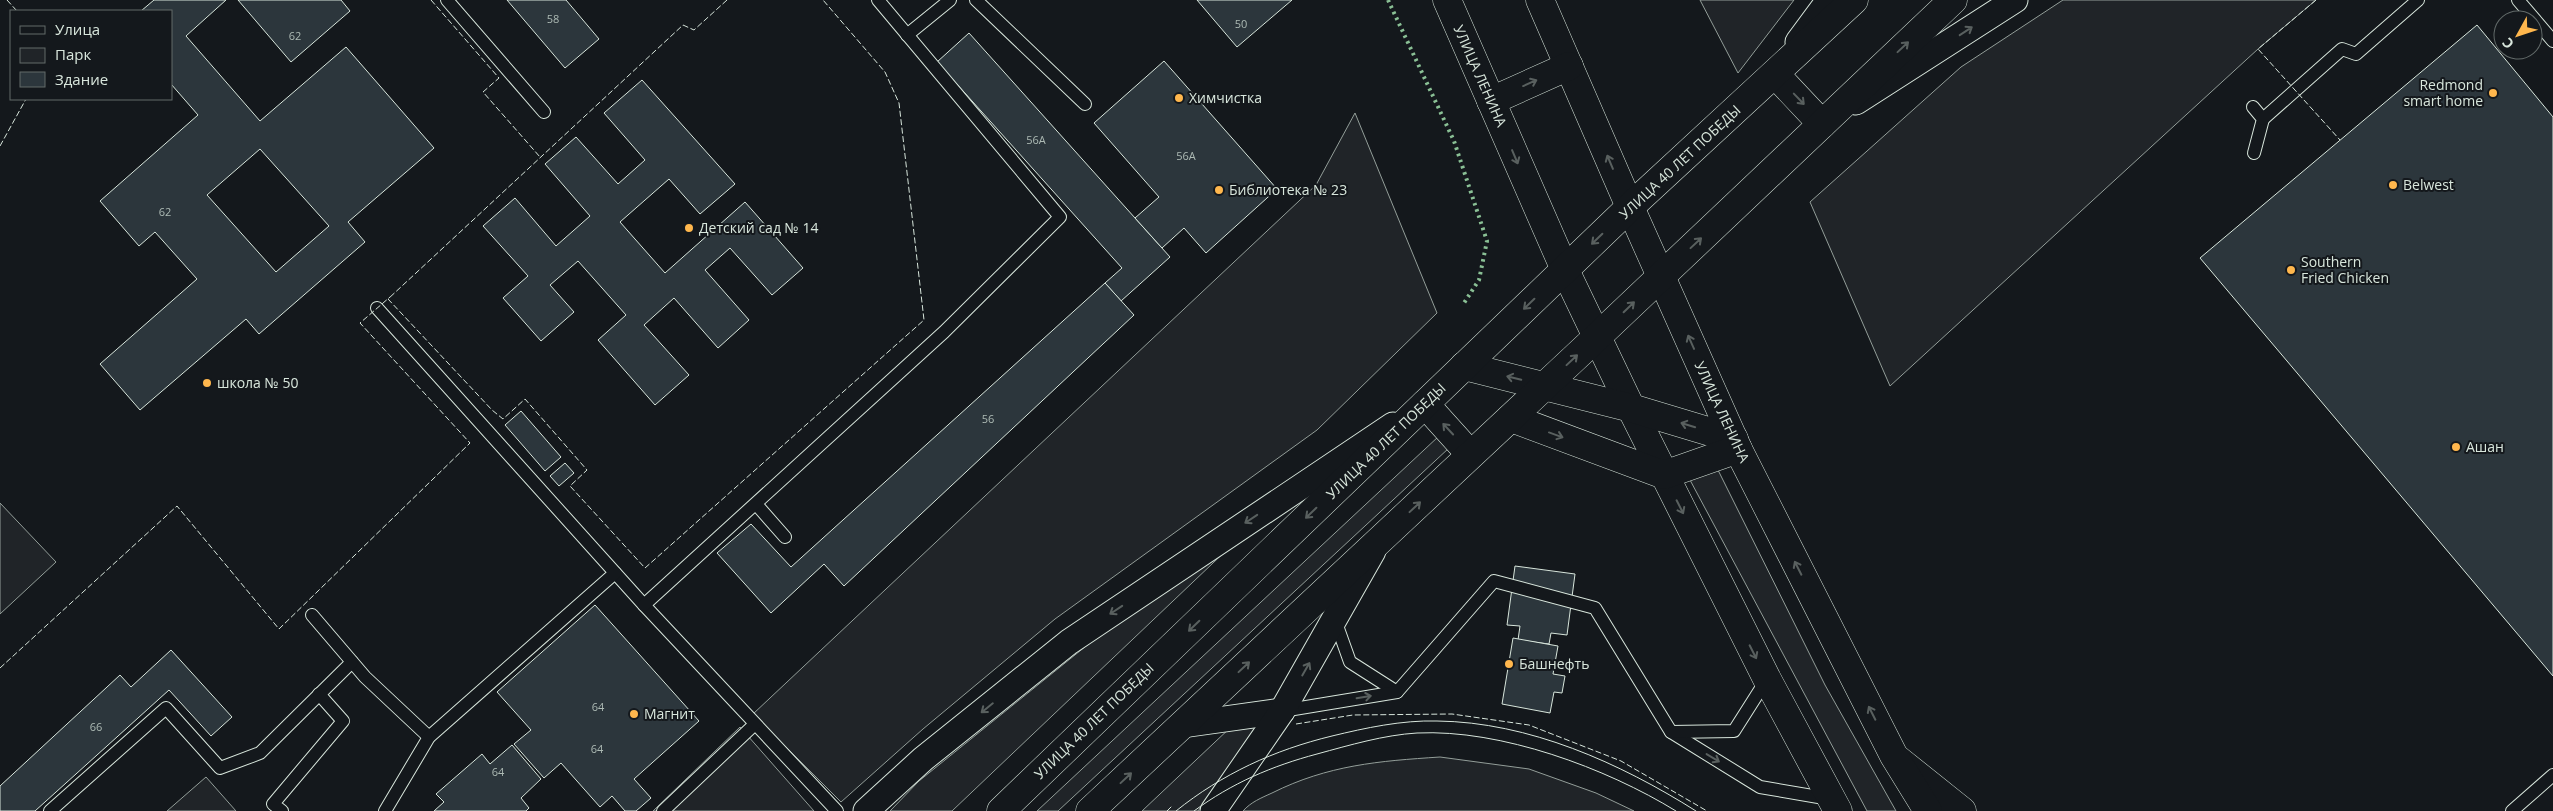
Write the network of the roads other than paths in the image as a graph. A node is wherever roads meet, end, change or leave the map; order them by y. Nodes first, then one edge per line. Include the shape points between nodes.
1 (447, 0) edge
2 (878, 0) edge
3 (950, 0) edge
4 (976, 0) edge
5 (1447, 0) edge
6 (1540, 0) edge
7 (1829, 0) edge
8 (1854, 0) edge
9 (1953, 0) edge
10 (2015, 0) edge
11 (2418, 0) edge
12 (2518, 0) edge
13 (907, 35) junction
14 (2553, 41) edge
15 (1569, 66) junction
16 (1775, 74) junction
17 (1491, 101) junction
18 (1085, 104) dead end
19 (2253, 107) dead end
20 (544, 112) dead end
21 (2263, 119) junction
22 (1822, 124) junction
23 (2254, 153) dead end
24 (1630, 207) junction
25 (1565, 270) junction
26 (1661, 276) junction
27 (377, 308) dead end
28 (1597, 337) junction
29 (1464, 366) junction
30 (1544, 386) junction
31 (1424, 404) junction
32 (1631, 408) junction
33 (1511, 418) junction
34 (1736, 444) junction
35 (1470, 454) junction
36 (1664, 475) junction
37 (756, 504) junction
38 (785, 537) dead end
39 (1379, 540) junction
40 (615, 573) junction
41 (644, 605) junction
42 (312, 615) dead end
43 (1334, 619) junction
44 (352, 662) junction
45 (1767, 680) junction
46 (1397, 692) junction
47 (319, 694) junction
48 (1282, 711) junction
49 (755, 724) junction
50 (1182, 725) junction
51 (1671, 732) junction
52 (429, 737) junction
53 (1894, 756) junction
54 (2553, 775) edge
55 (1834, 807) edge
56 (50, 811) edge
57 (282, 811) edge
58 (384, 811) edge
59 (663, 811) edge
60 (837, 811) edge
61 (866, 811) edge
62 (1000, 811) edge
63 (1090, 811) edge
64 (1213, 811) edge
65 (1928, 811) edge
66 (1962, 811) edge
67 (2512, 811) edge

1 - 20 lane
2 - 13 lane
3 - 13 lane
4 - 18 lane
5 - 17 main road, УЛИЦА ЛЕНИНА
6 - 15 main road, УЛИЦА ЛЕНИНА
7 - 16 street, УЛИЦА 40 ЛЕТ ПОБЕДЫ
8 - 16 main road, УЛИЦА 40 ЛЕТ ПОБЕДЫ
22 -> 9 main road
22 -> 10 street
11 - 21 lane via 2356,54 2342,49
12 - 14 lane
13 - 37 lane via 1060,217 944,332
17 -> 15 main road
24 -> 15 main road, УЛИЦА ЛЕНИНА
16 -> 22 main road
16 - 24 main road, УЛИЦА 40 ЛЕТ ПОБЕДЫ
17 -> 25 main road, УЛИЦА ЛЕНИНА
19 - 21 lane
21 - 23 lane
26 -> 22 main road
24 -> 25 main road, УЛИЦА 40 ЛЕТ ПОБЕДЫ
24 - 26 main road, УЛИЦА ЛЕНИНА
25 - 28 main road, УЛИЦА ЛЕНИНА
25 -> 29 main road, УЛИЦА 40 ЛЕТ ПОБЕДЫ
28 -> 26 main road
34 -> 26 main road, УЛИЦА ЛЕНИНА
27 - 40 lane
30 -> 28 main road
28 - 32 main road, УЛИЦА ЛЕНИНА
30 -> 29 main road
29 - 31 main road, УЛИЦА 40 ЛЕТ ПОБЕДЫ
30 - 32 main road
30 - 33 main road
35 -> 31 main road
31 -> 61 street, УЛИЦА 40 ЛЕТ ПОБЕДЫ via 1069,642 923,759
31 -> 62 main road, УЛИЦА 40 ЛЕТ ПОБЕДЫ
34 -> 32 main road
32 - 36 main road, УЛИЦА ЛЕНИНА
33 - 35 main road
33 -> 36 main road
34 - 36 main road
53 -> 34 main road, УЛИЦА ЛЕНИНА
39 -> 35 main road
36 -> 45 main road, УЛИЦА ЛЕНИНА
37 - 38 lane
37 - 41 lane
39 - 43 street
50 -> 39 main road
40 - 41 lane
40 - 52 lane
41 - 49 lane
42 - 44 lane
43 - 46 lane via 1350,662
48 -> 43 street
44 - 47 lane
44 - 52 lane
45 - 51 lane via 1734,731
45 - 55 main road, УЛИЦА ЛЕНИНА
48 -> 46 lane
46 - 51 lane via 1494,581 1595,608
47 - 56 lane via 260,753 220,768 166,708
47 - 57 lane via 343,721 273,804
48 - 50 street
48 - 64 street
49 - 59 lane
49 - 60 lane
63 -> 50 main road
51 -> 55 lane via 1760,787
52 - 58 lane
53 - 65 main road, УЛИЦА ЛЕНИНА
53 - 66 main road
54 - 67 lane

